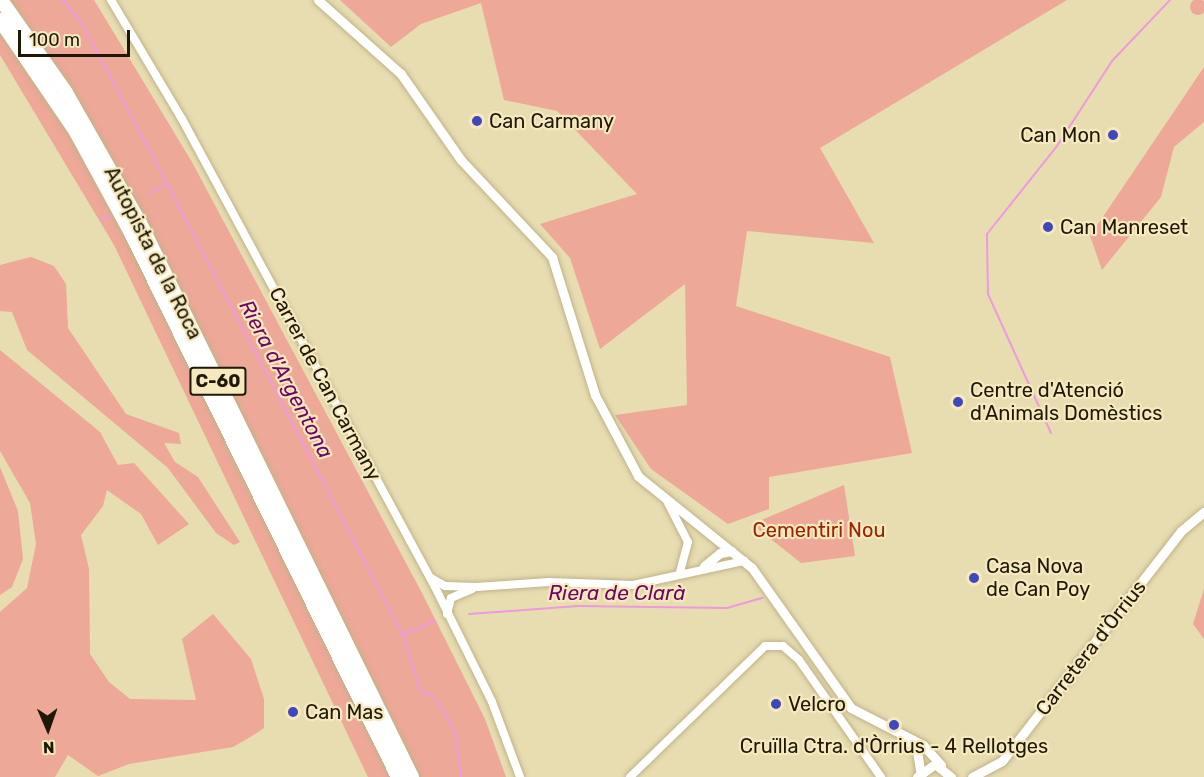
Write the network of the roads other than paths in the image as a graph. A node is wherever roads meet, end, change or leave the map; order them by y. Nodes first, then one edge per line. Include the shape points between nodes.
1 (1, 0) edge
2 (111, 0) edge
3 (318, 0) edge
4 (0, 20) edge
5 (667, 501) junction
6 (1204, 512) edge
7 (732, 551) junction
8 (744, 561) junction
9 (704, 566) junction
10 (680, 571) junction
11 (430, 578) junction
12 (476, 587) junction
13 (447, 615) junction
14 (907, 738) junction
15 (947, 771) edge
16 (919, 774) edge
17 (398, 777) edge
18 (412, 777) edge
19 (520, 777) edge
20 (630, 777) edge
21 (880, 777) edge
22 (961, 777) edge
23 (972, 777) edge

1 - 18 highway, Autopista de la Roca / C-60 via 65,91 140,223
2 - 11 street, Carrer de Can Carmany via 182,119
3 - 5 street via 401,74 461,160 552,257 612,434 638,476
4 - 17 highway, Autopista de la Roca / C-60 via 76,132 131,233
5 - 7 street
5 - 10 street via 688,542
6 - 23 street, Carretera d'Òrrius via 1181,531 1002,762
7 - 8 street
7 - 9 street via 720,553
8 - 9 street
8 - 14 street via 766,585 851,708
9 - 10 street
10 - 12 street via 633,585 549,582
11 - 12 street via 445,586
11 - 13 street, Carrer de Can Carmany
12 - 13 street via 451,598
13 - 19 street, Carrer de Can Carmany via 492,702
14 - 15 street via 923,745
14 - 16 street via 917,751
15 - 16 street
15 - 22 street
20 - 21 street via 765,646 783,646 799,660

